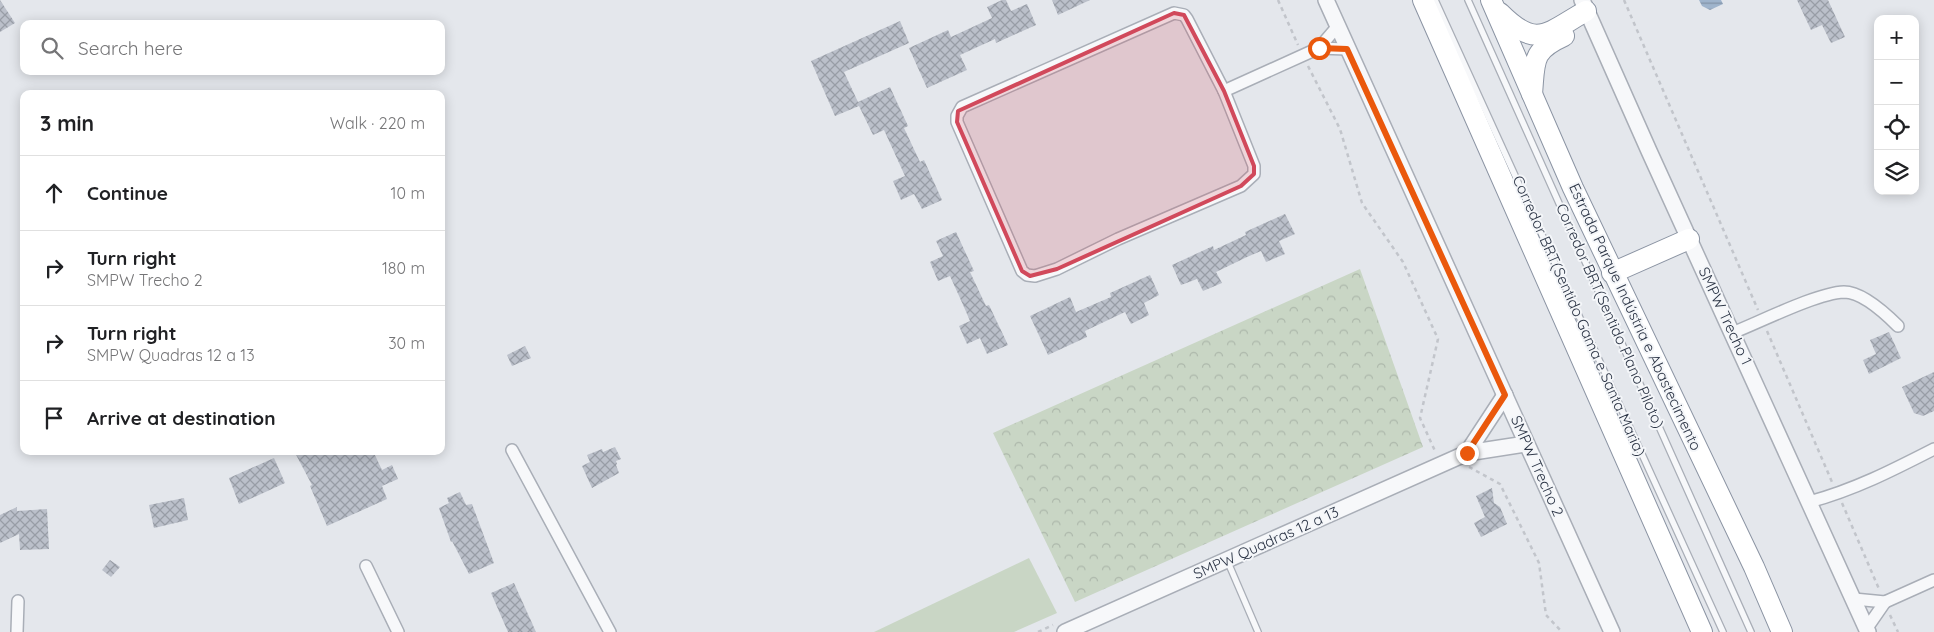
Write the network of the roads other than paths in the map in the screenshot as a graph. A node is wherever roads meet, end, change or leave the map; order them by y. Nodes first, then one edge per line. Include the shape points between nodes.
1 (1326, 0) edge
2 (1423, 0) edge
3 (1435, 0) edge
4 (1468, 0) edge
5 (1493, 4) edge
6 (1587, 11) edge
7 (1338, 27) junction
8 (1319, 48) junction
9 (1347, 49) junction
10 (1224, 91) junction
11 (1532, 96) junction
12 (1689, 239) junction
13 (1612, 273) junction
14 (1898, 326) dead end
15 (1732, 333) junction
16 (1505, 395) junction
17 (1526, 444) junction
18 (1934, 449) edge
19 (512, 450) dead end
20 (1460, 456) junction
21 (1809, 502) junction
22 (1227, 560) junction
23 (366, 566) dead end
24 (1934, 580) edge
25 (1854, 599) junction
26 (18, 602) dead end
27 (1885, 602) junction
28 (1868, 630) edge
29 (17, 632) edge
30 (398, 632) edge
31 (610, 632) edge
32 (1065, 632) edge
33 (1258, 632) edge
34 (1612, 632) edge
35 (1702, 632) edge
36 (1723, 632) edge
37 (1751, 632) edge
38 (1782, 632) edge

1 - 7 street, SMPW Trecho 2
2 - 35 highway
3 - 36 lane, Corredor BRT(Sentido Gama e Santa Maria)
4 - 37 lane, Corredor BRT(Sentido Plano Piloto)
5 - 6 highway via 1515,28 1532,35 1549,32
5 - 11 highway, Estrada Parque Indústria e Abastecimento
6 - 11 highway via 1539,51
6 - 12 street, SMPW Trecho 1
7 - 8 street
7 - 9 street, SMPW Trecho 2
8 - 9 street
8 - 10 street
9 - 16 street, SMPW Trecho 2
10 - 10 street via 1188,19 1174,13 962,108 957,122 1024,273 1034,276 1057,269 1250,180 1254,166
11 - 13 highway, Estrada Parque Indústria e Abastecimento
12 - 13 highway
12 - 15 street, SMPW Trecho 1
13 - 38 highway, Estrada Parque Indústria e Abastecimento via 1754,567
14 - 15 street via 1878,305 1845,292 1811,301
15 - 21 street, SMPW Trecho 1
16 - 17 street, SMPW Trecho 2
16 - 20 street
17 - 20 street, SMPW Quadras 12 a 13
17 - 34 street, SMPW Trecho 2
18 - 21 street via 1883,476
19 - 31 street
20 - 22 street, SMPW Quadras 12 a 13
21 - 25 street, SMPW Trecho 1
22 - 32 street, SMPW Quadras 12 a 13
22 - 33 lane
23 - 30 street
24 - 27 street
25 - 27 street
25 - 28 street, SMPW Trecho 1
26 - 29 street
27 - 28 street

